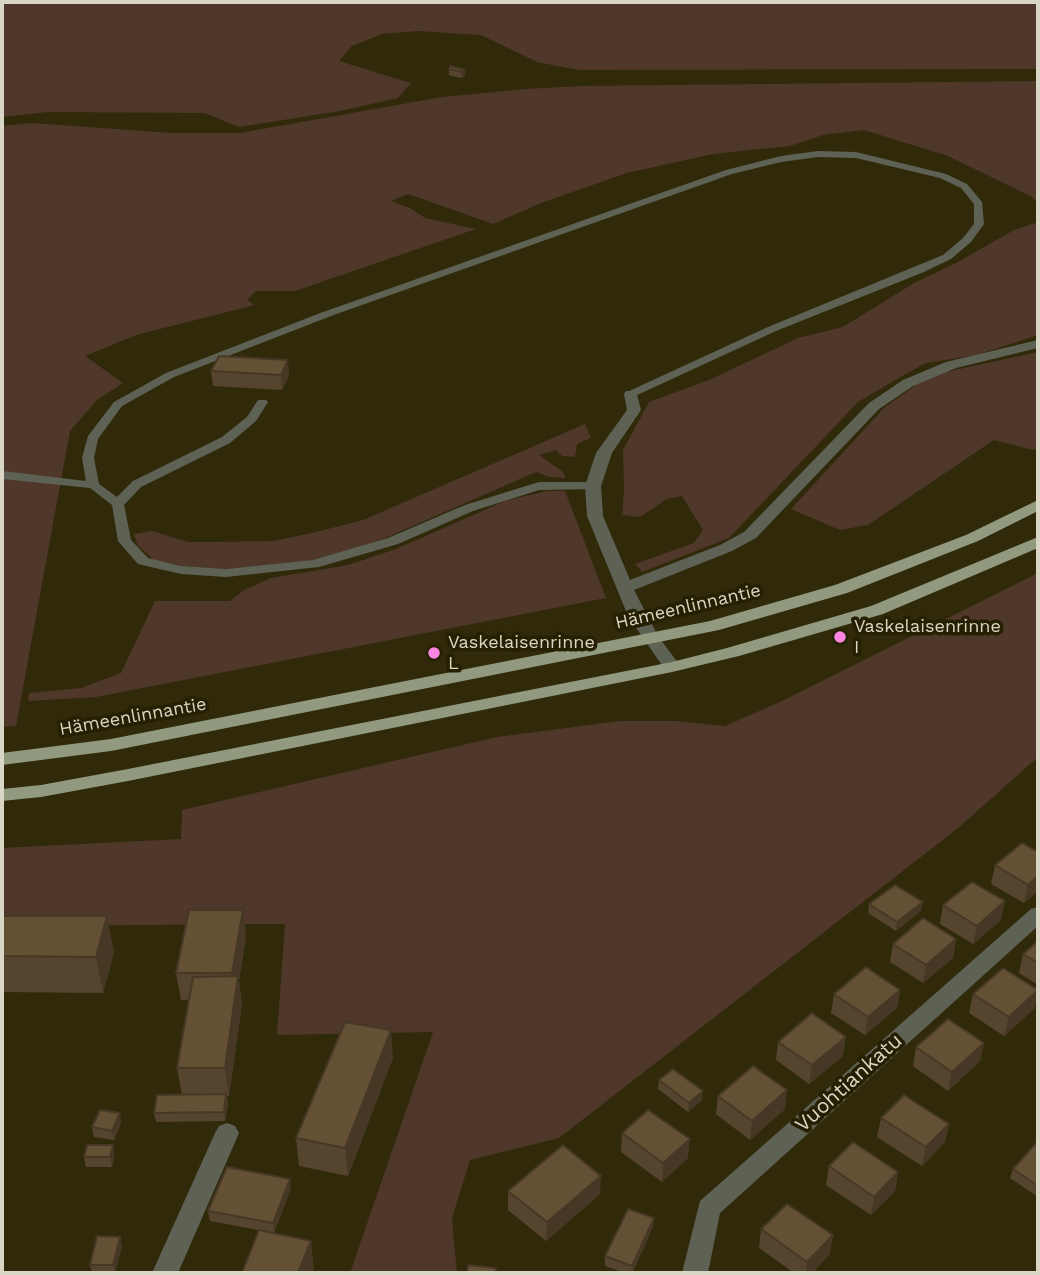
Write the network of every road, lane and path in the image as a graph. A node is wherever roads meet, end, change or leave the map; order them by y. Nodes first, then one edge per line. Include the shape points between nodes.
1 (1038, 344) edge
2 (631, 394) joint
3 (262, 402) dead end
4 (2, 475) edge
5 (93, 485) junction
6 (593, 486) junction
7 (118, 504) junction
8 (1038, 505) edge
9 (1038, 542) edge
10 (626, 587) junction
11 (650, 638) junction
12 (672, 667) junction
13 (2, 759) edge
14 (2, 794) edge
15 (1038, 914) edge
16 (227, 1133) dead end
17 (165, 1273) edge
18 (695, 1273) edge

1 - 10 street via 951,365 908,383 874,406 750,535
2 - 5 lane via 947,257 979,224 979,204 964,186 943,176 856,155 818,154 729,172 335,311 170,376 118,404 92,439 88,458
2 - 6 street via 634,410 604,453
3 - 7 lane via 252,419 226,440 137,484
4 - 5 lane
5 - 7 lane
6 - 7 lane via 538,486 352,555 314,564 226,573 143,561 125,541
6 - 10 street via 595,516
8 - 11 main road, Hämeenlinnantie via 972,538 841,589 713,626
9 - 12 main road via 877,610
10 - 11 street
11 - 12 street
11 - 13 main road, Hämeenlinnantie via 111,745
12 - 14 main road via 128,775
15 - 18 street, Vuohtiankatu via 709,1208
16 - 17 street

